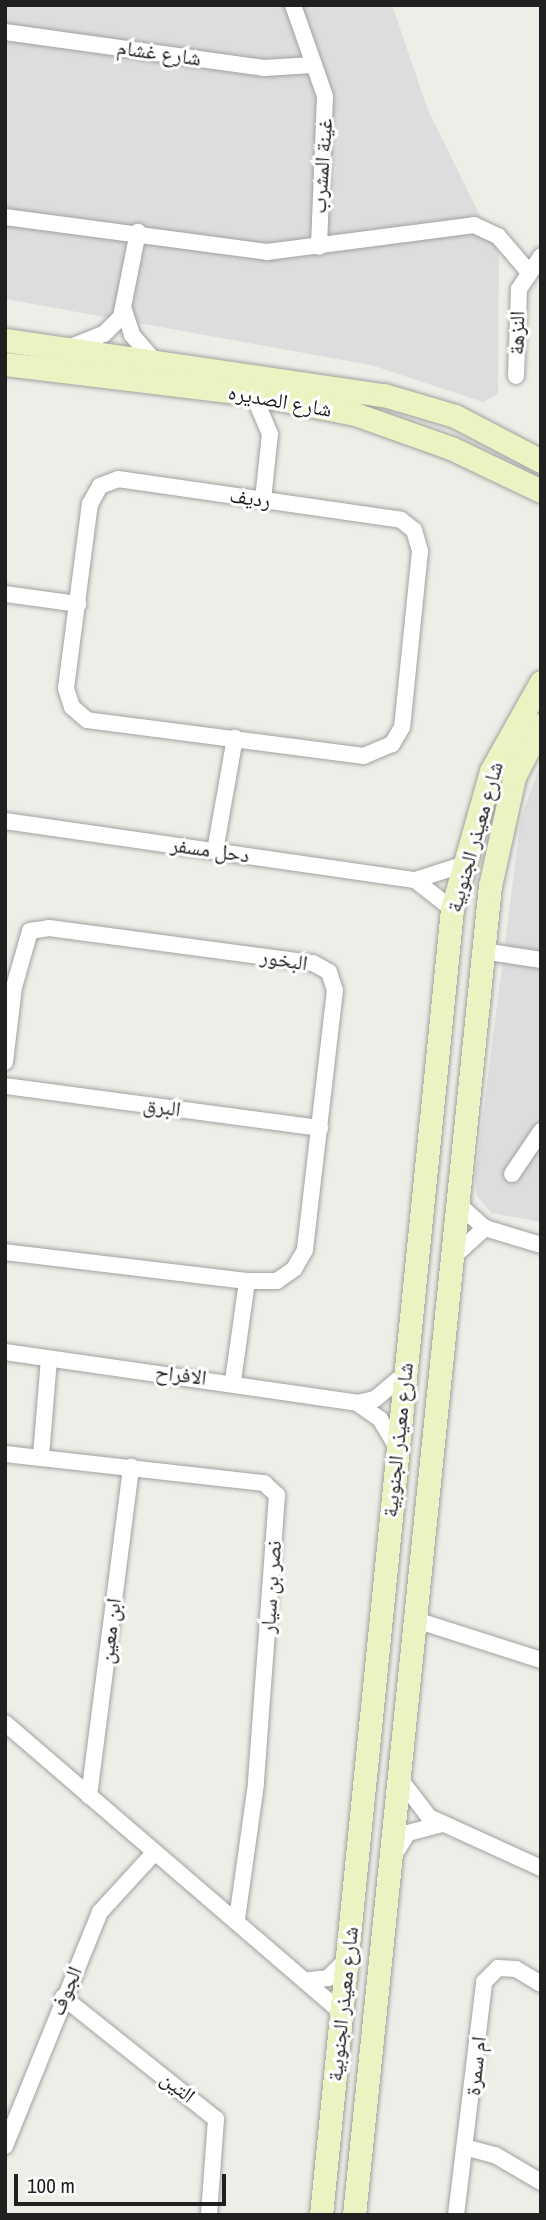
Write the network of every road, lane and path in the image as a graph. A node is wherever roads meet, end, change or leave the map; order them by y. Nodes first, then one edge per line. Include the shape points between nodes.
1 (293, 5) edge
2 (5, 32) edge
3 (313, 65) junction
4 (5, 217) edge
5 (138, 232) junction
6 (319, 247) junction
7 (541, 256) edge
8 (527, 270) junction
9 (124, 310) junction
10 (5, 340) edge
11 (69, 348) junction
12 (153, 359) junction
13 (5, 364) edge
14 (516, 376) dead end
15 (253, 394) junction
16 (296, 401) junction
17 (270, 434) junction
18 (541, 461) edge
19 (541, 491) edge
20 (263, 500) junction
21 (5, 594) edge
22 (78, 604) junction
23 (541, 682) edge
24 (541, 724) edge
25 (235, 738) junction
26 (5, 821) edge
27 (215, 851) junction
28 (462, 865) junction
29 (415, 880) junction
30 (452, 909) junction
31 (483, 951) junction
32 (541, 960) edge
33 (10, 987) edge
34 (5, 1062) edge
35 (5, 1086) edge
36 (320, 1128) junction
37 (541, 1131) edge
38 (512, 1174) dead end
39 (457, 1203) junction
40 (485, 1228) junction
41 (541, 1245) edge
42 (5, 1251) edge
43 (453, 1260) junction
44 (247, 1281) junction
45 (5, 1352) edge
46 (49, 1359) junction
47 (404, 1375) junction
48 (233, 1381) junction
49 (357, 1403) junction
50 (396, 1446) junction
51 (5, 1454) edge
52 (41, 1456) junction
53 (131, 1467) junction
54 (415, 1620) junction
55 (541, 1660) edge
56 (5, 1723) edge
57 (400, 1778) junction
58 (89, 1796) junction
59 (458, 1825) junction
60 (154, 1853) junction
61 (391, 1863) junction
62 (541, 1868) edge
63 (237, 1919) junction
64 (346, 1960) junction
65 (310, 1980) junction
66 (541, 1984) edge
67 (63, 1997) junction
68 (341, 2012) junction
69 (5, 2146) edge
70 (468, 2148) junction
71 (541, 2182) edge
72 (209, 2215) edge
73 (321, 2215) edge
74 (354, 2215) edge
75 (456, 2215) edge

1 - 3 street, غينة المشرب
2 - 3 street, شارع غشام via 264,68
3 - 6 street, غينة المشرب via 325,96 327,139
4 - 5 street, غينة المشرب
5 - 6 street, غينة المشرب via 267,252
5 - 9 street
6 - 8 street, غينة المشرب via 474,225 498,236
7 - 8 street, النزهة
8 - 14 street, النزهة via 516,311
9 - 11 street via 104,334
9 - 12 street via 132,335
10 - 11 street, شارع الصديره
11 - 12 street, شارع الصديره
12 - 18 street, شارع الصديره via 420,404 489,431
13 - 15 street, شارع الصديره
15 - 16 street, شارع الصديره
15 - 17 street
16 - 17 street
16 - 19 street, شارع الصديره via 378,421
17 - 20 street
20 - 22 street, رديف via 118,478 100,486 90,504
20 - 25 street, رديف via 401,520 414,530 421,551 402,727 392,744 364,756
21 - 22 street
22 - 25 street, رديف via 66,688 72,707 87,720
23 - 28 street, شارع معيذر الجنوبية via 491,771
24 - 31 street, شارع معيذر الجنوبية via 506,800
25 - 27 street
26 - 27 street, دحل مسفر
27 - 29 street, دحل مسفر
28 - 29 street, دحل مسفر
28 - 30 street, شارع معيذر الجنوبية
29 - 30 street, دحل مسفر
30 - 47 street, شارع معيذر الجنوبية
31 - 32 street
31 - 39 street, شارع معيذر الجنوبية
33 - 34 street, البخور
33 - 36 street, البخور via 30,931 49,928 313,963 329,972 335,990
35 - 36 street, البرق
36 - 44 street, البخور via 305,1250 294,1269 276,1281
37 - 38 street
39 - 40 street
39 - 43 street, شارع معيذر الجنوبية
40 - 41 street
40 - 43 street via 468,1238
42 - 44 street, البخور
43 - 54 street, شارع معيذر الجنوبية
44 - 48 street
45 - 46 street, الافراح
46 - 48 street, الافراح
46 - 52 street
47 - 49 street via 375,1399
47 - 50 street, شارع معيذر الجنوبية
48 - 49 street, الافراح
49 - 50 street, الافراح via 380,1419
50 - 64 street, شارع معيذر الجنوبية
51 - 52 street, نصر بن سيار
52 - 53 street, نصر بن سيار
53 - 58 street, ابن معين
53 - 63 street, نصر بن سيار via 264,1483 277,1495 256,1784
54 - 55 street
54 - 57 street, شارع معيذر الجنوبية
56 - 58 street
57 - 59 street via 420,1811
57 - 61 street, شارع معيذر الجنوبية
58 - 60 street
59 - 61 street via 418,1827 402,1838
59 - 62 street
60 - 63 street
60 - 67 street, الجوف via 100,1912
61 - 74 street, شارع معيذر الجنوبية
63 - 65 street
64 - 65 street via 328,1978
64 - 68 street, شارع معيذر الجنوبية
65 - 68 street
66 - 70 street, ام سمرة via 516,1969 498,1968 484,1982
67 - 69 street, الجوف
67 - 72 street, التين via 216,2119
68 - 73 street, شارع معيذر الجنوبية
70 - 71 street via 495,2155
70 - 75 street, ام سمرة

